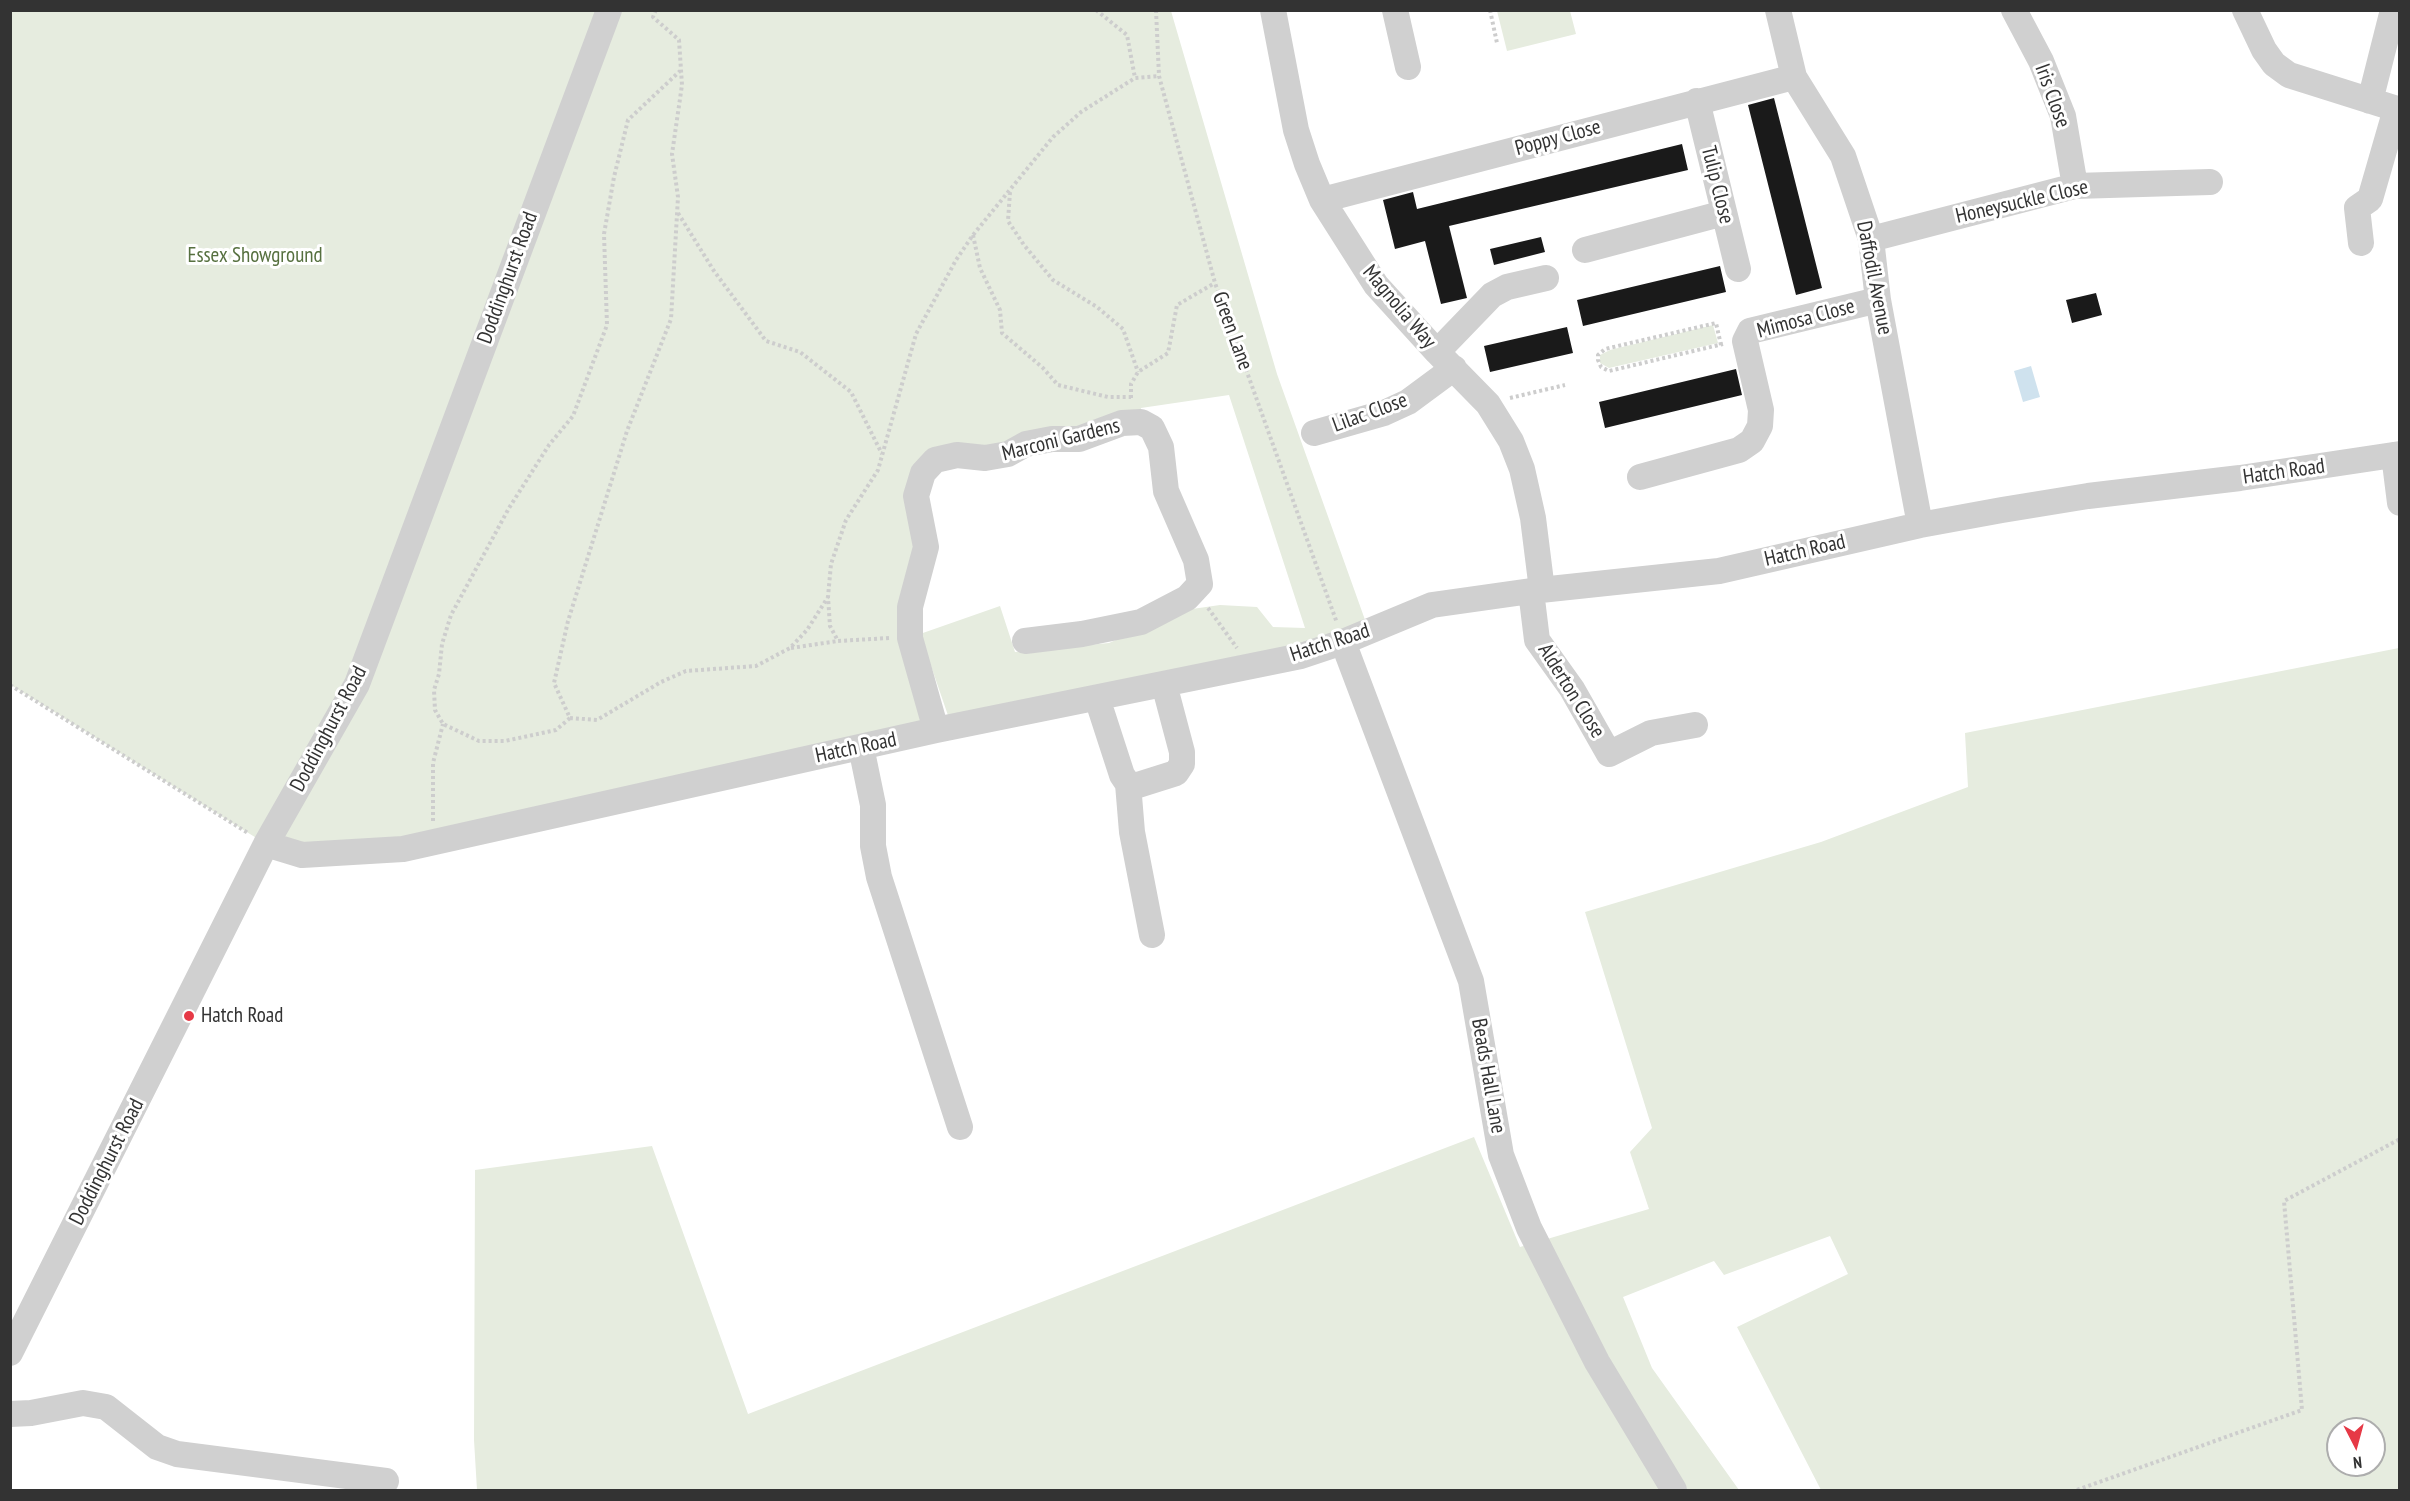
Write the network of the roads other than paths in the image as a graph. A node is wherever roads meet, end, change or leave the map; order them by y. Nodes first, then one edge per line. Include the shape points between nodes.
1 (609, 10) edge
2 (1273, 10) edge
3 (1395, 10) edge
4 (1778, 10) edge
5 (2014, 10) edge
6 (2245, 10) edge
7 (2393, 10) edge
8 (1408, 67) dead end
9 (1794, 76) junction
10 (1697, 101) junction
11 (2370, 101) junction
12 (2398, 110) edge
13 (2210, 182) dead end
14 (2075, 186) junction
15 (1322, 200) junction
16 (1724, 213) junction
17 (1871, 239) junction
18 (2361, 243) dead end
19 (1585, 250) dead end
20 (1738, 269) dead end
21 (1546, 278) dead end
22 (1878, 300) junction
23 (1445, 360) junction
24 (1314, 432) dead end
25 (2397, 454) edge
26 (1640, 477) dead end
27 (2400, 503) edge
28 (1920, 525) junction
29 (1536, 591) junction
30 (1025, 641) dead end
31 (1343, 642) junction
32 (1164, 684) junction
33 (1097, 698) junction
34 (1695, 725) dead end
35 (936, 730) junction
36 (861, 747) junction
37 (1128, 784) junction
38 (266, 844) junction
39 (1152, 935) dead end
40 (960, 1127) dead end
41 (10, 1353) edge
42 (10, 1414) edge
43 (386, 1481) dead end
44 (1674, 1491) edge

1 - 38 street, Doddinghurst Road via 357,684
2 - 15 street, Magnolia Way via 1296,130
3 - 8 street
4 - 9 street, Daffodil Avenue
5 - 14 street, Iris Close via 2063,116
6 - 11 street via 2264,50 2289,75
7 - 11 street
9 - 10 street, Poppy Close
9 - 17 street, Daffodil Avenue via 1843,156
10 - 15 street, Poppy Close
10 - 16 street, Tulip Close
11 - 12 street
12 - 18 street via 2370,199 2357,208
13 - 14 street, Honeysuckle Close
14 - 17 street, Honeysuckle Close
15 - 23 street, Magnolia Way via 1376,285
16 - 19 street via 1614,232
16 - 20 street, Tulip Close
17 - 22 street, Daffodil Avenue
21 - 23 street, Lilac Close via 1507,287 1492,295
22 - 26 street, Mimosa Close via 1750,331 1733,343 1761,410 1760,426 1752,441 1739,450
22 - 28 street, Daffodil Avenue
23 - 24 street, Lilac Close via 1408,402 1384,413
23 - 29 street, Magnolia Way via 1488,404 1511,441 1533,518
25 - 27 street
25 - 28 street, Hatch Road via 2088,496
28 - 29 street, Hatch Road via 1719,571
29 - 31 street, Hatch Road via 1432,605
29 - 34 street, Alderton Close via 1538,640 1572,689 1601,760 1651,734
30 - 35 street, Marconi Gardens via 1141,622 1170,608 1200,584 1196,560 1166,491 1161,447 1152,428 1141,422 1122,423 1079,439 1026,444 1008,454 985,459 957,455 936,460 923,473 916,496 926,547 910,607 910,638
31 - 32 street, Hatch Road via 1301,656
31 - 44 street, Beads Hall Lane via 1471,981 1501,1155 1529,1228 1597,1362
32 - 33 street, Hatch Road
32 - 37 street via 1182,764 1176,773 1138,785
33 - 35 street, Hatch Road
33 - 37 street via 1117,763
35 - 36 street, Hatch Road
36 - 38 street, Hatch Road via 403,849 302,855
36 - 40 street via 873,805 873,846 879,877
37 - 39 street via 1132,832
38 - 41 street, Doddinghurst Road
42 - 43 street via 83,1403 106,1407 157,1447 177,1454

